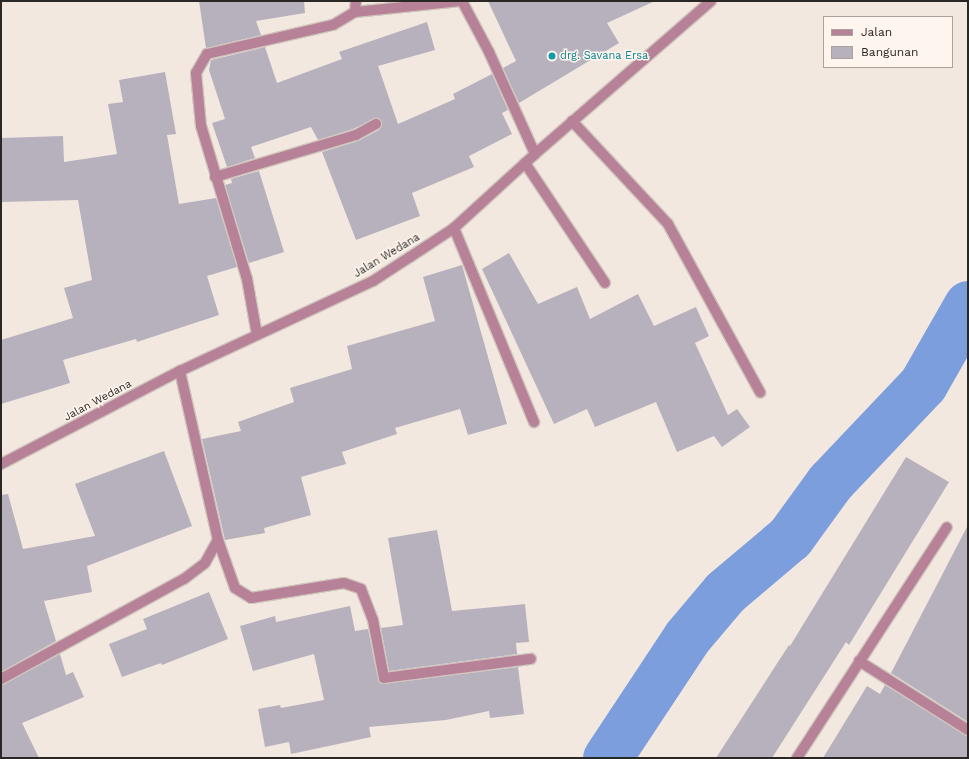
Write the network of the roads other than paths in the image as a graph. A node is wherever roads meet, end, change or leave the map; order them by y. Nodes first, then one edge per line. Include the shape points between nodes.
1 (356, 1) edge
2 (462, 1) edge
3 (711, 1) edge
4 (355, 12) junction
5 (572, 121) junction
6 (376, 124) dead end
7 (535, 154) junction
8 (526, 163) junction
9 (215, 177) junction
10 (454, 228) junction
11 (605, 283) dead end
12 (257, 336) junction
13 (180, 371) junction
14 (760, 392) dead end
15 (534, 422) dead end
16 (1, 464) edge
17 (947, 527) dead end
18 (218, 540) junction
19 (530, 659) dead end
20 (859, 661) junction
21 (1, 678) edge
22 (968, 730) edge
23 (796, 758) edge

1 - 4 street
2 - 4 street
2 - 7 street via 489,52
3 - 5 street, Jalan Wedana
4 - 9 street via 333,25 207,54 196,73 201,126
5 - 7 street, Jalan Wedana
5 - 14 street via 668,224
6 - 9 street via 356,135
7 - 8 street, Jalan Wedana
8 - 10 street, Jalan Wedana
8 - 11 street
9 - 12 street via 247,279
10 - 12 street, Jalan Wedana via 373,281
10 - 15 street
12 - 13 street, Jalan Wedana
13 - 16 street, Jalan Wedana
13 - 18 street
17 - 20 street
18 - 19 street via 236,588 251,598 344,583 361,589 373,620 384,678
18 - 21 street via 205,563 184,579
20 - 22 street
20 - 23 street

